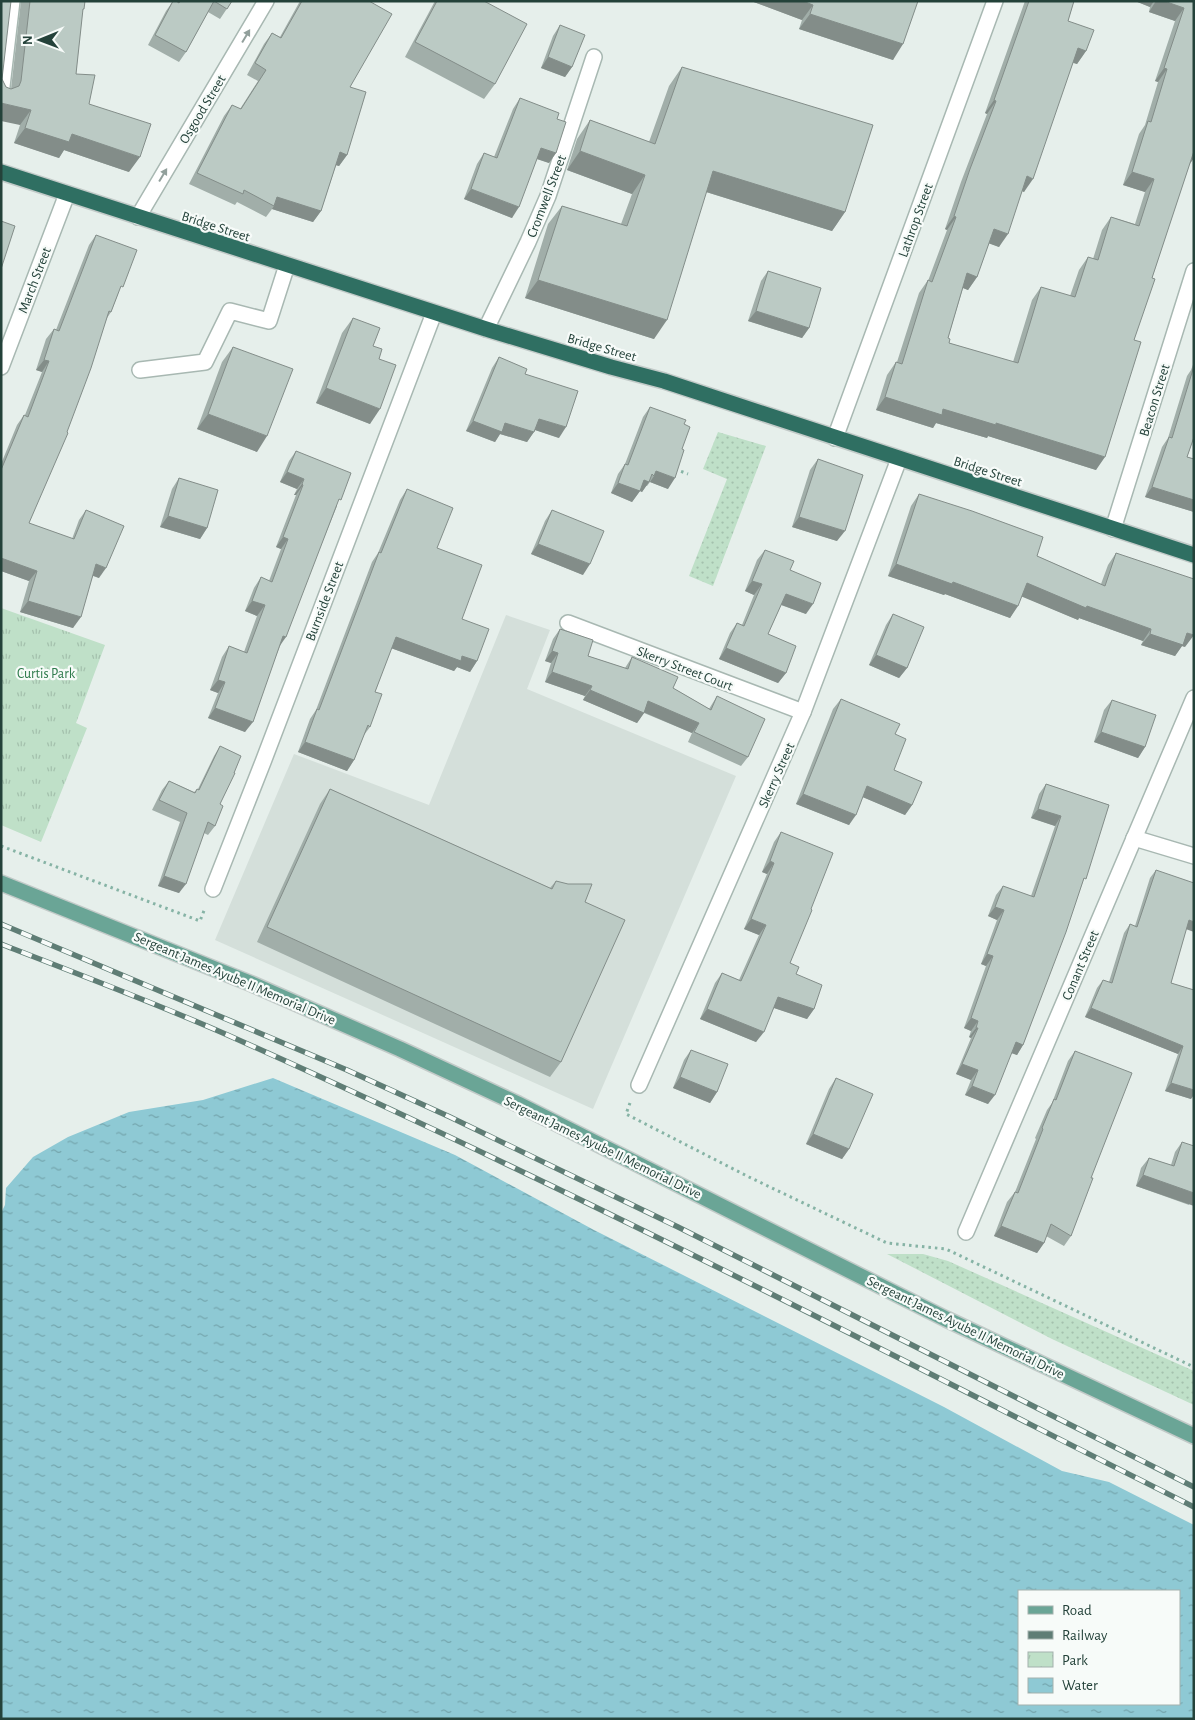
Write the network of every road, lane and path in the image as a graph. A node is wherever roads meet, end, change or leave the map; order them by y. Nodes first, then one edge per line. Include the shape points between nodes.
1 (12, 1) edge
2 (266, 1) edge
3 (995, 1) edge
4 (594, 57) dead end
5 (1, 95) edge
6 (1, 172) edge
7 (67, 194) junction
8 (138, 217) junction
9 (287, 265) junction
10 (1194, 271) edge
11 (434, 313) junction
12 (486, 329) junction
13 (1, 367) edge
14 (140, 370) dead end
15 (835, 438) junction
16 (899, 459) junction
17 (675, 469) edge
18 (688, 474) dead end
19 (1114, 529) junction
20 (1194, 555) edge
21 (568, 623) dead end
22 (1194, 698) edge
23 (803, 712) junction
24 (1134, 838) junction
25 (1, 846) edge
26 (1194, 856) edge
27 (1, 883) edge
28 (213, 889) joint
29 (639, 1085) joint
30 (966, 1232) dead end
31 (1194, 1367) edge
32 (1194, 1436) edge

1 - 5 street
8 -> 2 street, Osgood Street
3 - 15 street, Lathrop Street
4 - 12 street, Cromwell Street via 548,196
6 - 7 highway, Bridge Street
7 - 8 highway, Bridge Street
7 - 13 street, March Street
8 - 9 highway, Bridge Street
9 - 11 highway, Bridge Street
9 - 14 street via 269,321 230,311 204,362
10 - 19 street, Beacon Street
11 - 12 highway, Bridge Street
11 - 28 street, Burnside Street
12 - 15 highway, Bridge Street via 664,381
15 - 16 highway, Bridge Street
16 - 19 highway, Bridge Street
16 - 23 street, Skerry Street
17 - 18 path
19 - 20 highway, Bridge Street
21 - 23 street, Skerry Street Court
22 - 24 street, Conant Street
23 - 29 street, Skerry Street
24 - 26 street
24 - 30 street, Conant Street
25 - 28 path via 200,921
27 - 32 main road, Sergeant James Ayube II Memorial Drive via 242,980 400,1049 518,1104 946,1319
29 - 31 path via 626,1114 749,1177 887,1243 946,1249

